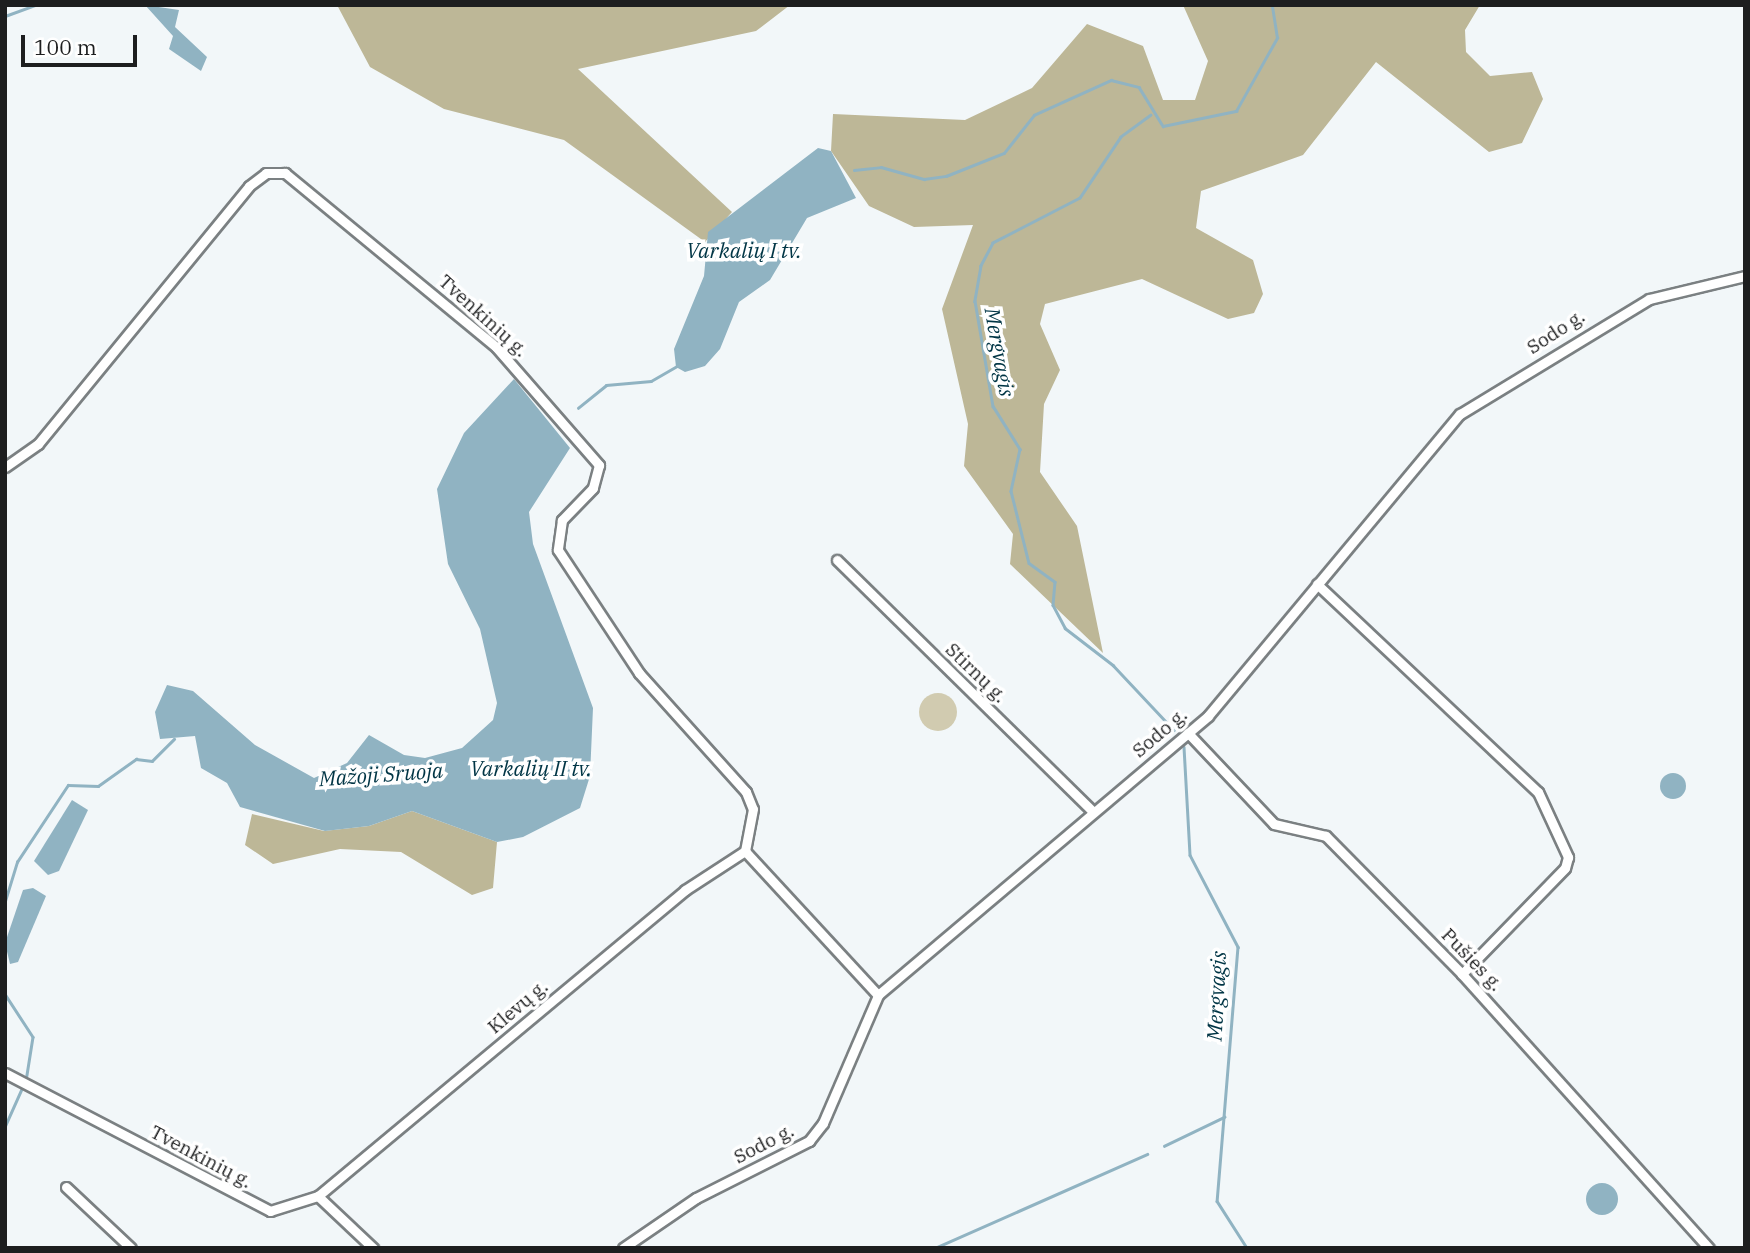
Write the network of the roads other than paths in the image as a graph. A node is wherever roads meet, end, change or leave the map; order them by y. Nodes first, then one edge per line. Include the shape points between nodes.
1 (1745, 276) edge
2 (5, 467) edge
3 (837, 561) dead end
4 (1317, 583) junction
5 (1188, 733) junction
6 (1091, 810) junction
7 (746, 851) junction
8 (1462, 974) junction
9 (878, 995) junction
10 (5, 1073) edge
11 (66, 1186) dead end
12 (318, 1196) junction
13 (131, 1248) edge
14 (373, 1248) edge
15 (622, 1248) edge
16 (1709, 1248) edge

1 - 4 street, Sodo g. via 1649,299 1460,414
2 - 7 street, Tvenkinių g. via 38,444 249,186 266,173 285,173 496,347 599,465 593,488 557,530 558,550 639,673 746,792 753,808
3 - 6 street, Stirnų g.
4 - 5 street, Sodo g.
4 - 8 street via 1538,792 1568,857 1565,868
5 - 6 street, Sodo g.
5 - 8 street, Pušies g. via 1274,824 1326,836
6 - 9 street, Sodo g.
7 - 9 street
7 - 12 street, Klevų g. via 685,890
8 - 16 street, Pušies g.
9 - 15 street, Sodo g. via 823,1123 809,1141 696,1198
10 - 12 street, Tvenkinių g. via 270,1211
11 - 13 street
12 - 14 street

